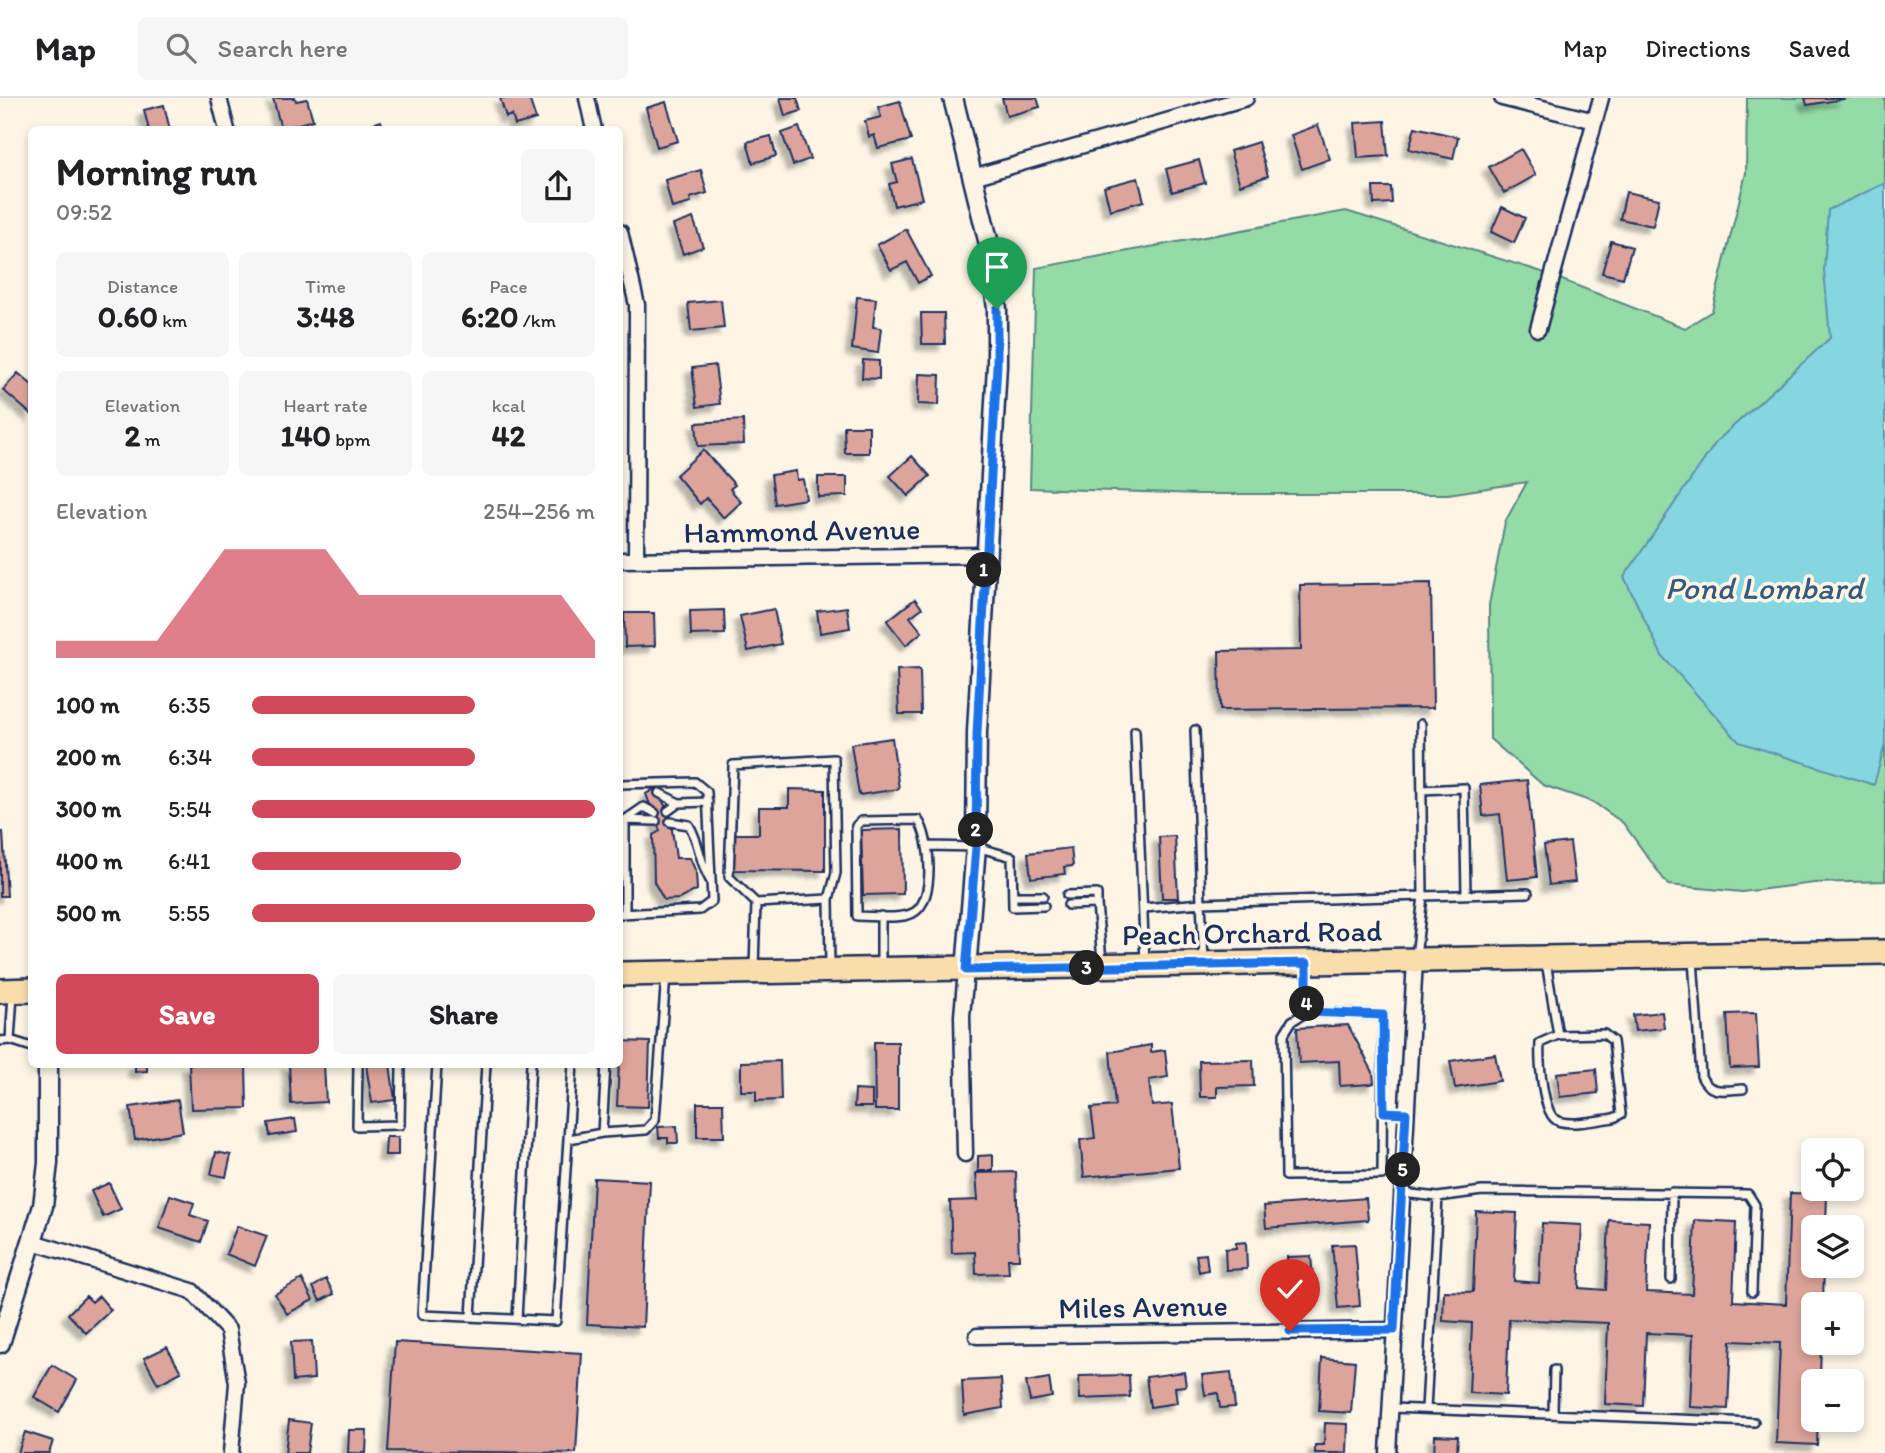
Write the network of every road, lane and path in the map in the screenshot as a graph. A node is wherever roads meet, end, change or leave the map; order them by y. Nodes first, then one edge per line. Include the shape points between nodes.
1 (219, 98) edge
2 (587, 98) edge
3 (953, 98) edge
4 (1246, 98) edge
5 (1502, 98) edge
6 (1601, 98) edge
7 (1595, 121) junction
8 (226, 126) edge
9 (593, 126) edge
10 (973, 177) junction
11 (623, 245) edge
12 (1538, 329) dead end
13 (985, 555) junction
14 (623, 560) edge
15 (636, 560) junction
16 (1421, 724) dead end
17 (1195, 730) dead end
18 (1135, 731) dead end
19 (623, 784) edge
20 (1422, 790) junction
21 (659, 793) dead end
22 (663, 802) dead end
23 (679, 803) junction
24 (708, 803) junction
25 (668, 811) dead end
26 (623, 819) edge
27 (623, 820) edge
28 (670, 822) dead end
29 (929, 846) junction
30 (976, 847) junction
31 (711, 880) junction
32 (1528, 893) dead end
33 (1466, 894) junction
34 (1043, 895) dead end
35 (1067, 895) dead end
36 (1013, 896) junction
37 (1423, 896) junction
38 (830, 900) junction
39 (756, 903) junction
40 (1201, 903) junction
41 (1097, 904) junction
42 (1068, 905) dead end
43 (1044, 906) dead end
44 (1144, 908) junction
45 (623, 914) edge
46 (881, 916) junction
47 (1885, 952) edge
48 (1693, 954) junction
49 (1546, 957) junction
50 (1415, 960) junction
51 (1307, 963) junction
52 (1205, 965) junction
53 (1145, 967) junction
54 (1103, 968) junction
55 (966, 970) junction
56 (831, 971) junction
57 (881, 971) junction
58 (754, 972) junction
59 (667, 973) junction
60 (623, 974) edge
61 (15, 991) edge
62 (1307, 1012) junction
63 (1558, 1035) junction
64 (10, 1040) junction
65 (0, 1041) edge
66 (28, 1046) edge
67 (48, 1068) edge
68 (358, 1068) edge
69 (401, 1068) edge
70 (436, 1068) edge
71 (486, 1068) edge
72 (531, 1068) edge
73 (573, 1068) edge
74 (606, 1068) edge
75 (1743, 1089) dead end
76 (1384, 1112) junction
77 (1406, 1113) junction
78 (601, 1133) junction
79 (569, 1139) junction
80 (965, 1154) dead end
81 (1672, 1192) junction
82 (1402, 1193) junction
83 (1438, 1198) junction
84 (33, 1242) junction
85 (1671, 1279) dead end
86 (1752, 1292) dead end
87 (471, 1317) junction
88 (517, 1319) junction
89 (1394, 1330) junction
90 (977, 1336) dead end
91 (0, 1343) edge
92 (1554, 1370) dead end
93 (1390, 1408) junction
94 (1426, 1409) junction
95 (1553, 1413) junction
96 (1754, 1422) dead end
97 (231, 1453) edge
98 (1388, 1453) edge

1 - 8 street
2 - 9 street
3 - 10 street
4 - 10 street
5 - 7 street
6 - 7 street
7 - 12 street
10 - 13 street via 989,244 997,309
11 - 15 street via 637,305
13 - 15 street, Hammond Avenue
13 - 30 street
14 - 15 street, Hammond Avenue
16 - 20 lane
17 - 40 lane
18 - 44 lane
19 - 24 lane via 695,782 707,792
20 - 33 lane via 1464,788
20 - 37 lane
21 - 23 lane
22 - 23 lane
23 - 24 lane
23 - 25 lane
24 - 31 lane
26 - 27 lane via 648,803 656,817
28 - 31 lane via 689,825 698,839 699,863
29 - 30 lane
29 - 46 lane via 926,895 920,908 911,915
29 - 46 lane via 918,820 861,821 856,826 857,916
30 - 36 lane via 1012,857
30 - 55 street
31 - 45 lane via 712,901 700,910
32 - 33 lane
33 - 37 lane
34 - 36 lane
35 - 41 lane via 1097,894
36 - 43 lane via 1013,907
37 - 40 lane
37 - 50 lane
38 - 39 lane
38 - 39 lane via 836,873 834,759 733,765 729,877
38 - 56 lane
39 - 58 lane
40 - 44 lane
40 - 52 lane
41 - 42 lane
41 - 54 lane
44 - 53 lane
46 - 57 lane
47 - 48 main road, Peach Orchard Road
48 - 49 main road, Peach Orchard Road
48 - 75 lane via 1701,1076 1713,1090
49 - 50 main road, Peach Orchard Road
49 - 63 lane
50 - 51 main road, Peach Orchard Road
50 - 77 street
51 - 52 main road, Peach Orchard Road
51 - 62 lane
52 - 53 main road, Peach Orchard Road
53 - 54 main road, Peach Orchard Road
54 - 55 main road, Peach Orchard Road
55 - 57 main road, Peach Orchard Road
55 - 80 street via 962,1016
56 - 57 main road, Peach Orchard Road
56 - 58 main road, Peach Orchard Road
58 - 59 main road, Peach Orchard Road
59 - 60 main road, Peach Orchard Road
59 - 78 lane via 655,1120 646,1130
61 - 64 lane
62 - 76 lane via 1383,1015
62 - 76 lane via 1292,1021 1284,1034 1286,1176 1382,1175
63 - 63 lane via 1540,1043 1547,1110 1554,1120 1621,1114 1613,1041 1604,1034
64 - 65 lane
64 - 66 lane
67 - 84 street via 48,1163
68 - 69 lane via 357,1126 400,1125
70 - 87 lane via 422,1315
71 - 87 lane
72 - 88 lane
73 - 79 lane
74 - 78 lane
76 - 77 lane
77 - 82 street
78 - 79 lane
79 - 88 lane via 556,1321
81 - 83 lane via 1482,1191
81 - 85 lane
81 - 86 lane via 1741,1192 1753,1199
82 - 83 lane
82 - 89 street
83 - 94 lane
84 - 91 street
84 - 97 street via 192,1291 228,1330 237,1383
87 - 88 lane
89 - 90 street, Miles Avenue
89 - 93 street
92 - 95 lane
93 - 94 lane
93 - 98 street
94 - 95 lane
95 - 96 lane

